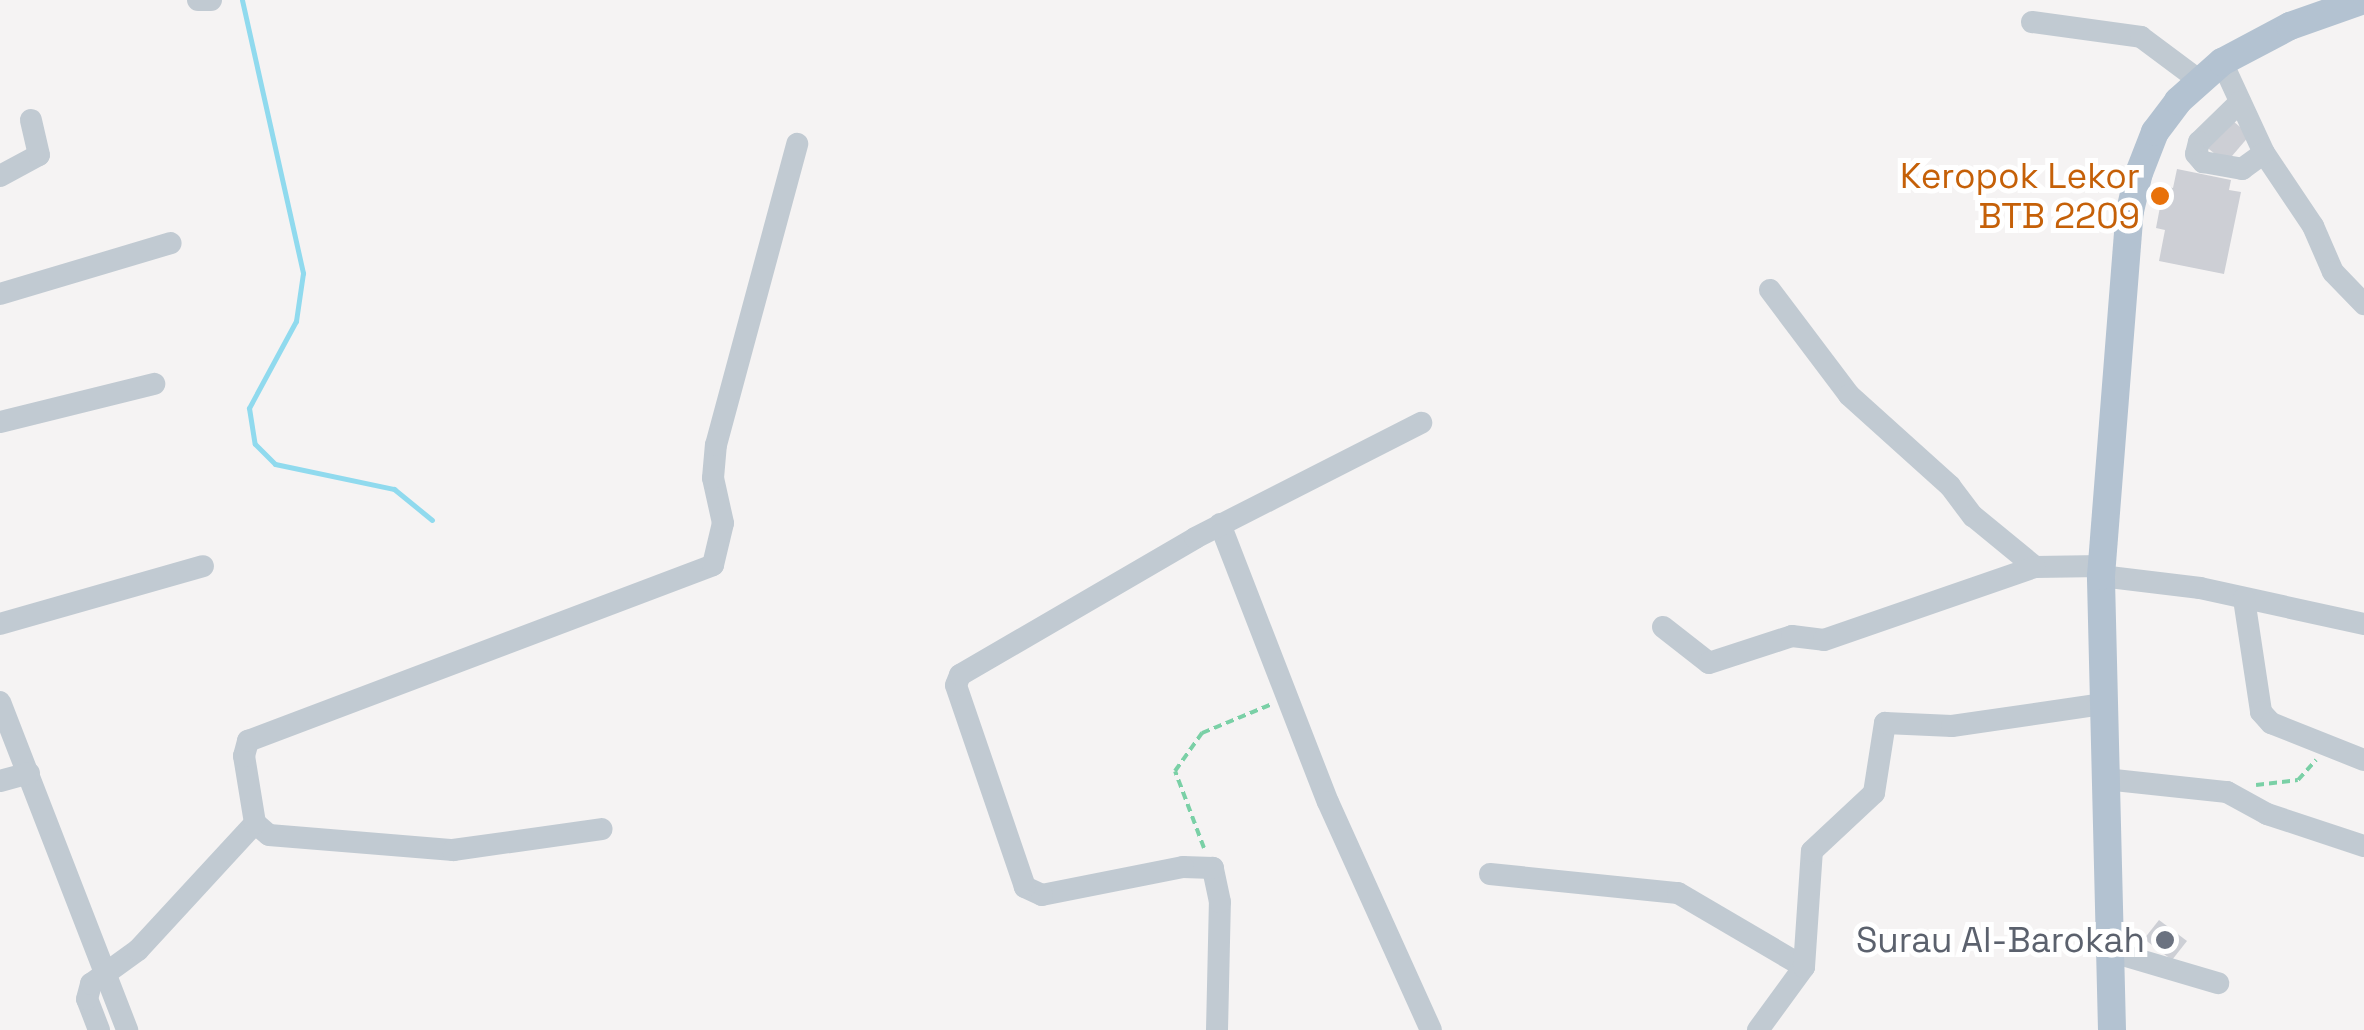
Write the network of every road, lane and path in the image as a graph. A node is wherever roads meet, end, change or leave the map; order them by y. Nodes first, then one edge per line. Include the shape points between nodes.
1 (198, 0) edge
2 (210, 0) edge
3 (2364, 0) edge
4 (2032, 22) dead end
5 (2222, 62) junction
6 (2200, 82) junction
7 (2240, 102) junction
8 (32, 120) dead end
9 (797, 144) dead end
10 (2264, 153) junction
11 (0, 176) edge
12 (170, 243) dead end
13 (1770, 290) dead end
14 (0, 294) edge
15 (2364, 304) edge
16 (154, 384) dead end
17 (0, 422) edge
18 (1421, 423) dead end
19 (1220, 524) junction
20 (203, 566) dead end
21 (2035, 568) junction
22 (2102, 572) junction
23 (2244, 599) junction
24 (0, 624) edge
25 (2364, 624) edge
26 (1663, 627) dead end
27 (1286, 698) junction
28 (2102, 704) junction
29 (1, 709) edge
30 (2330, 746) junction
31 (2364, 760) edge
32 (28, 773) junction
33 (2105, 780) junction
34 (0, 781) edge
35 (2227, 792) junction
36 (255, 823) junction
37 (602, 829) dead end
38 (2364, 846) edge
39 (1213, 868) junction
40 (1490, 874) dead end
41 (2109, 951) junction
42 (1804, 967) junction
43 (107, 974) junction
44 (2218, 983) dead end
45 (99, 1030) edge
46 (127, 1030) edge
47 (1216, 1030) edge
48 (1431, 1030) edge
49 (1758, 1030) edge
50 (2112, 1030) edge

1 - 2 street
3 - 5 main road via 2290,26
4 - 6 street via 2141,37
5 - 6 main road
5 - 7 street
6 - 22 main road via 2156,132 2130,211
7 - 10 street
7 - 10 street via 2199,142 2196,154 2203,162 2242,169
8 - 11 street via 39,155
9 - 36 street via 716,445 713,478 723,524 712,565 256,736 244,756
10 - 15 street via 2313,226 2333,272
12 - 14 street
13 - 21 street via 1849,396
16 - 17 street
18 - 19 street
19 - 27 street
19 - 39 street via 956,684 1025,887 1042,895
20 - 24 street
21 - 22 street
21 - 26 street via 1824,640 1792,636 1710,663
22 - 23 street
22 - 28 main road
23 - 25 street
23 - 30 street via 2261,712 2270,723
27 - 39 path via 1202,733 1175,771
27 - 48 street
28 - 33 main road
28 - 42 street via 1952,726 1885,722 1874,793 1812,851
29 - 32 street
30 - 31 street
30 - 35 path via 2298,780
32 - 34 street
32 - 43 street
33 - 35 street
33 - 41 main road
35 - 38 street via 2267,814
36 - 37 street via 268,835 453,850
36 - 43 street via 138,950
39 - 47 street via 1220,902
40 - 42 street via 1678,893
41 - 44 street
41 - 50 main road
42 - 49 street via 1798,984
43 - 45 street via 87,992
43 - 46 street

